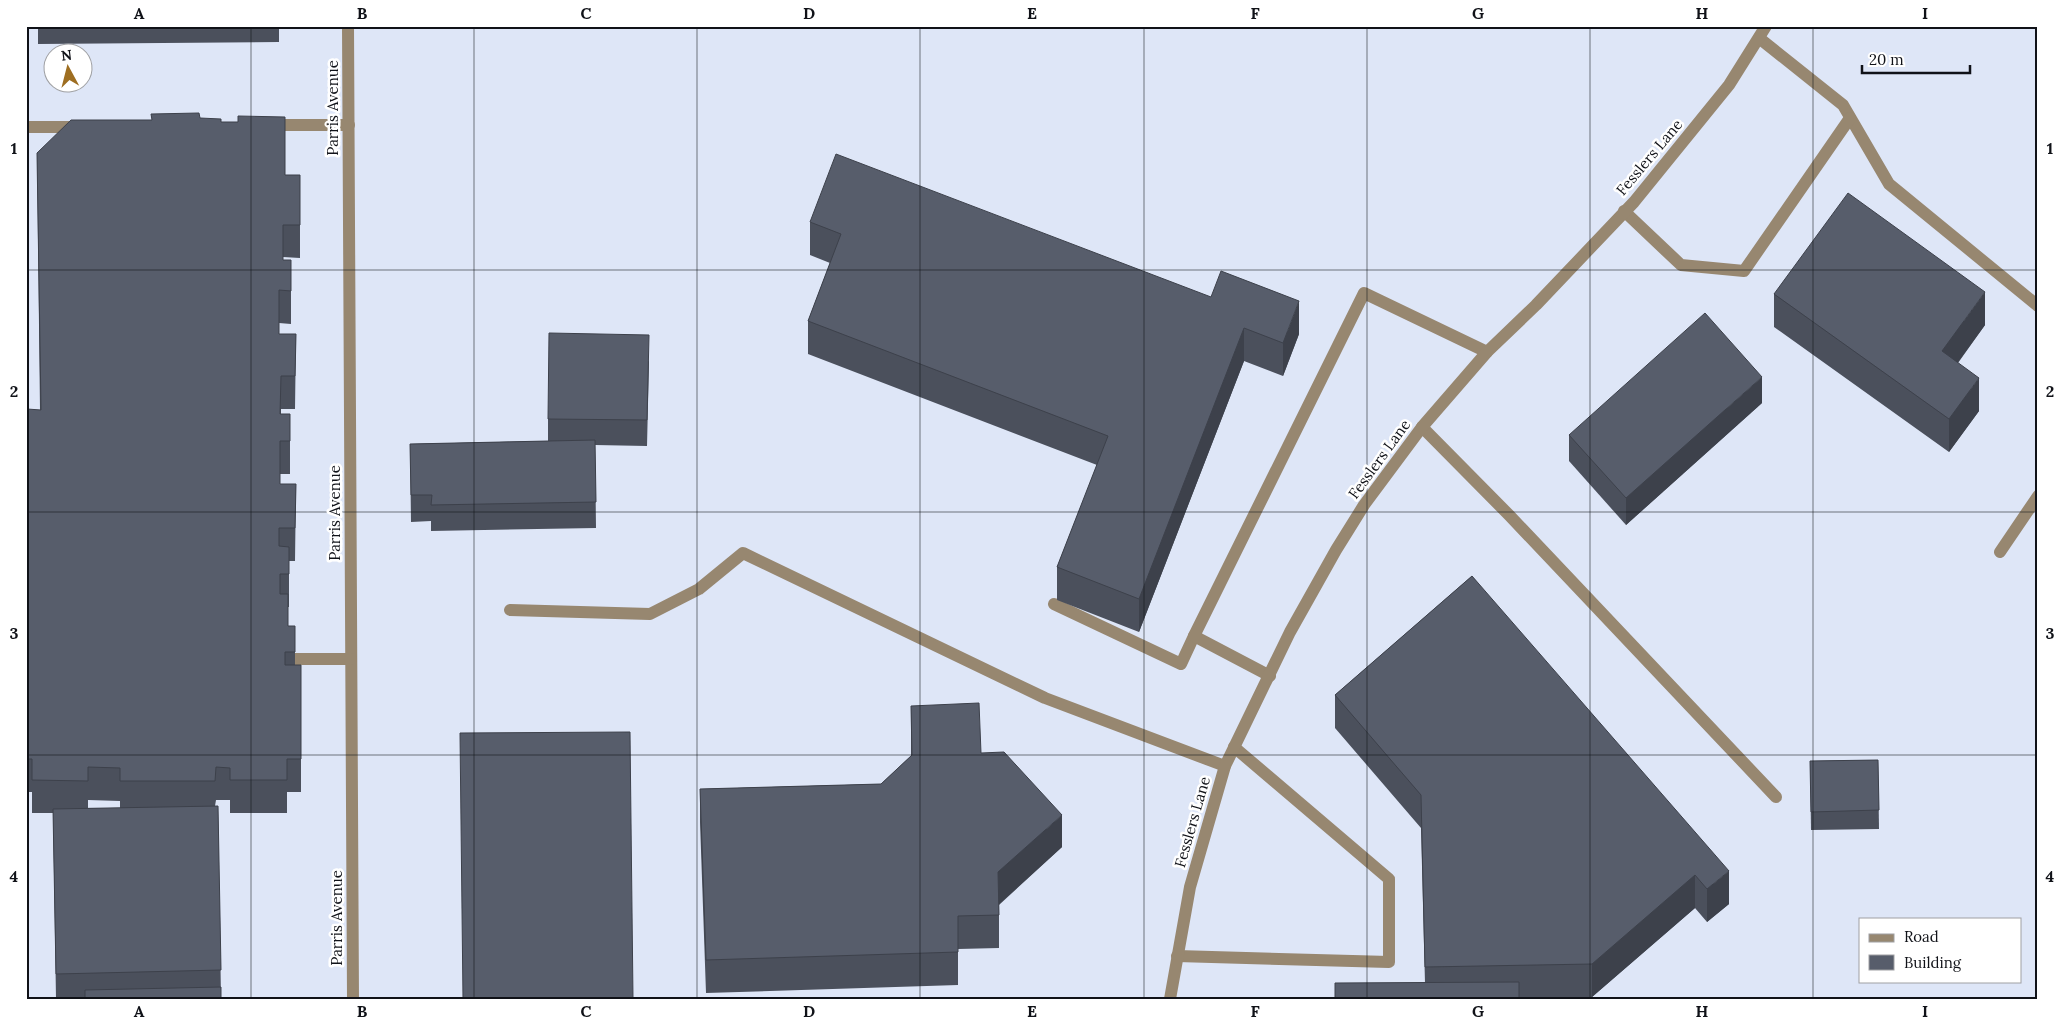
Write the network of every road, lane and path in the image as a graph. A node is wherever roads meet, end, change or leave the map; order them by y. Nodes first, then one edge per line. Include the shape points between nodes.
1 (348, 26) edge
2 (1766, 26) edge
3 (1758, 38) junction
4 (1850, 118) junction
5 (349, 125) junction
6 (94, 126) edge
7 (259, 126) edge
8 (26, 127) edge
9 (1624, 211) junction
10 (2038, 306) edge
11 (1487, 352) junction
12 (1422, 427) junction
13 (2038, 496) edge
14 (2000, 552) dead end
15 (1054, 604) dead end
16 (510, 610) dead end
17 (1194, 636) junction
18 (288, 659) edge
19 (351, 659) junction
20 (1270, 676) junction
21 (1234, 747) junction
22 (1225, 766) junction
23 (1776, 797) dead end
24 (1177, 956) junction
25 (352, 999) edge
26 (1170, 999) edge

1 - 5 street, Parris Avenue
2 - 3 street, Fesslers Lane
3 - 4 street via 1843,105
3 - 9 street, Fesslers Lane via 1728,86
4 - 9 street via 1744,271 1681,265
4 - 10 street via 1889,184
5 - 7 street
5 - 19 street, Parris Avenue
6 - 8 street
9 - 11 street, Fesslers Lane
11 - 12 street, Fesslers Lane
11 - 17 street via 1364,293
12 - 20 street, Fesslers Lane via 1364,505 1336,550 1290,632
12 - 23 street
13 - 14 street
15 - 17 street via 1181,664
16 - 22 street via 650,614 699,589 743,553 1045,698
17 - 20 street
18 - 19 street
19 - 25 street, Parris Avenue
20 - 21 street, Fesslers Lane
21 - 22 street, Fesslers Lane
21 - 24 street via 1389,879 1389,962
22 - 24 street, Fesslers Lane via 1190,887
24 - 26 street, Fesslers Lane

